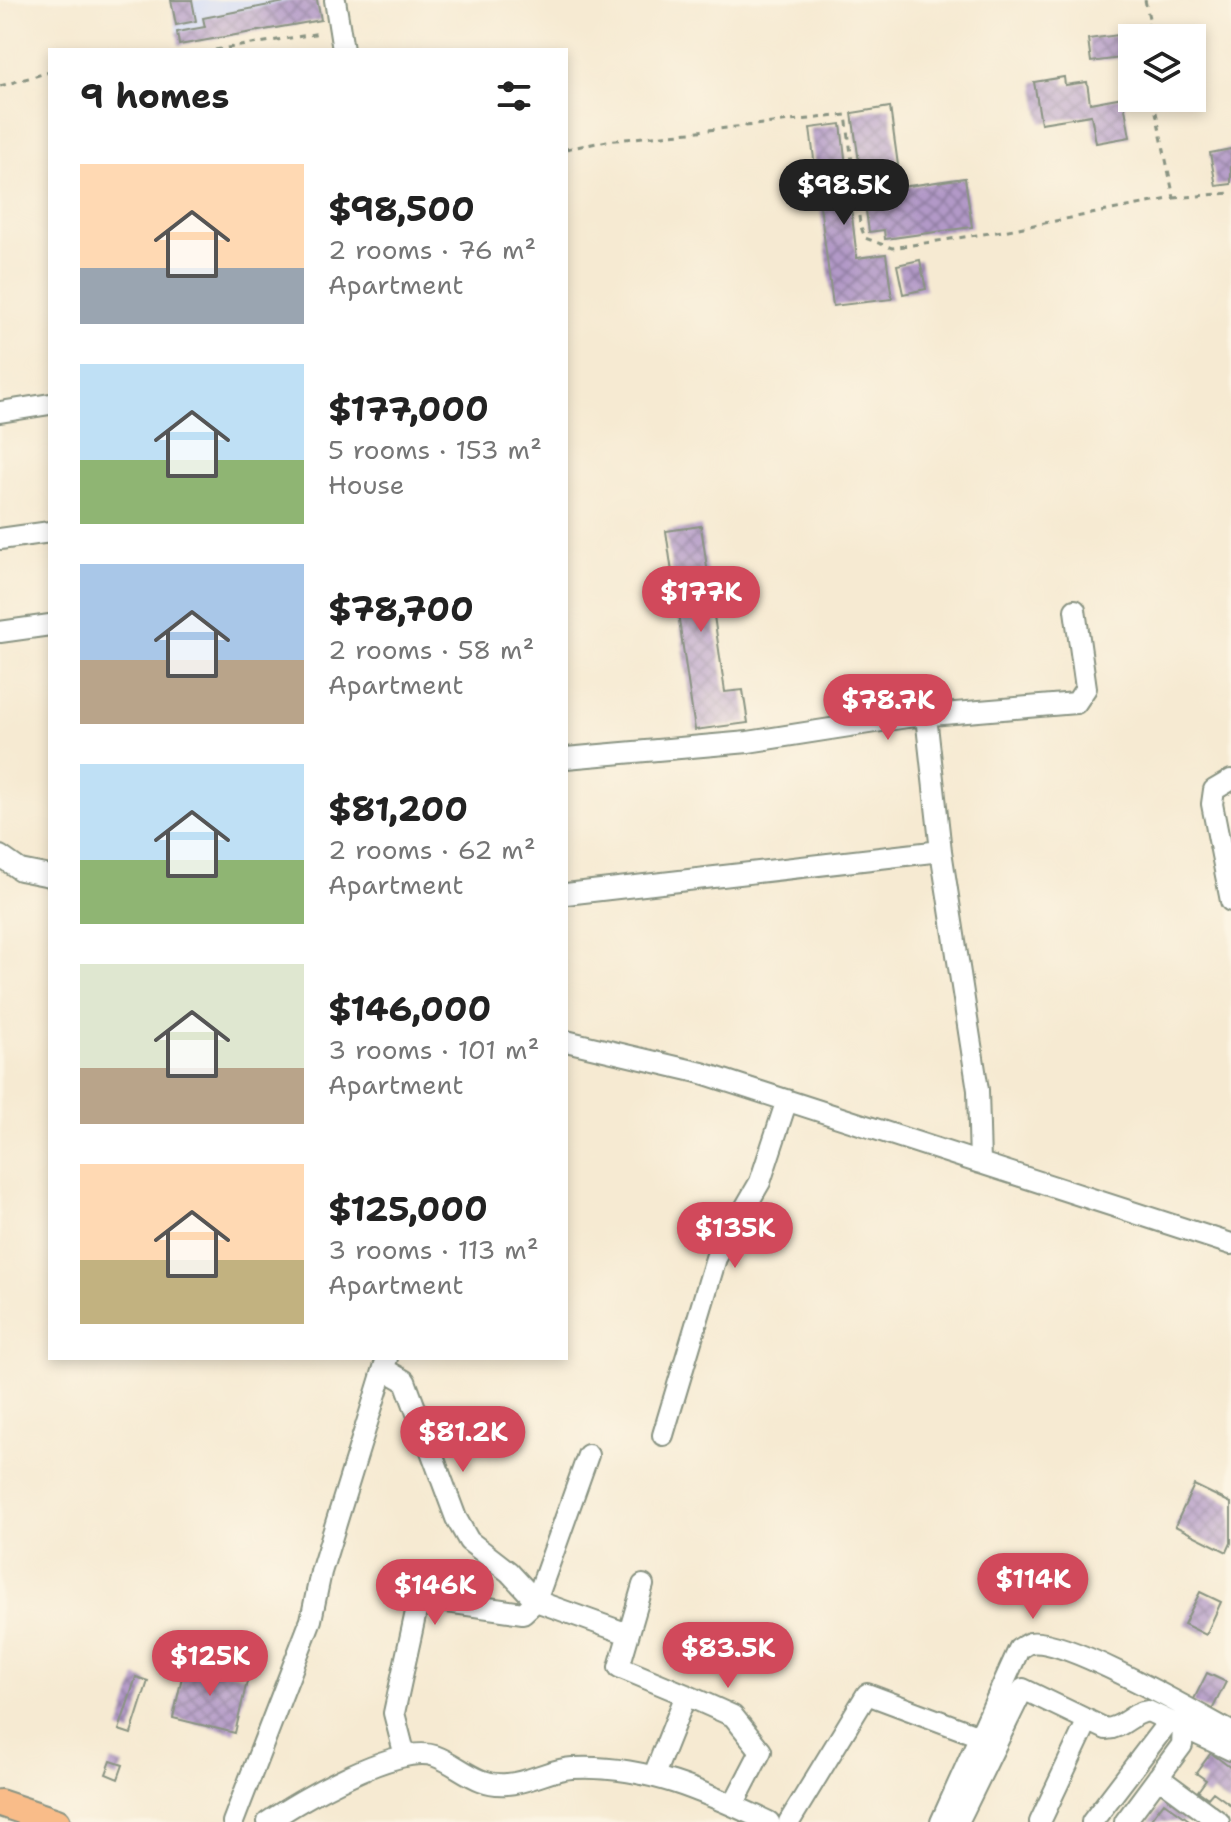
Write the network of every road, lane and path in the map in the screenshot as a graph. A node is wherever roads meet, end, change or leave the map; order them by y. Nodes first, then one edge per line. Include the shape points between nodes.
1 (335, 0) edge
2 (1145, 0) edge
3 (1148, 24) edge
4 (341, 40) edge
5 (240, 48) edge
6 (48, 73) edge
7 (0, 86) edge
8 (1156, 112) edge
9 (568, 149) edge
10 (1231, 193) edge
11 (1174, 198) junction
12 (48, 404) edge
13 (0, 412) edge
14 (48, 532) edge
15 (0, 539) edge
16 (1075, 610) dead end
17 (48, 625) edge
18 (0, 632) edge
19 (926, 716) junction
20 (568, 758) edge
21 (1231, 780) edge
22 (941, 851) junction
23 (0, 856) edge
24 (48, 876) edge
25 (1230, 880) edge
26 (568, 894) edge
27 (1231, 901) edge
28 (568, 1041) edge
29 (787, 1100) junction
30 (980, 1163) junction
31 (1231, 1244) edge
32 (386, 1364) edge
33 (663, 1435) dead end
34 (588, 1455) dead end
35 (643, 1585) dead end
36 (536, 1601) junction
37 (628, 1634) junction
38 (686, 1695) junction
39 (1088, 1720) junction
40 (1176, 1724) junction
41 (1231, 1732) edge
42 (982, 1737) junction
43 (1231, 1750) edge
44 (405, 1756) junction
45 (654, 1775) junction
46 (1158, 1777) junction
47 (0, 1803) edge
48 (733, 1805) junction
49 (57, 1822) edge
50 (233, 1822) edge
51 (268, 1822) edge
52 (769, 1822) edge
53 (789, 1822) edge
54 (941, 1822) edge
55 (958, 1822) edge
56 (1040, 1822) edge
57 (1092, 1822) edge
58 (1125, 1822) edge
59 (1219, 1822) edge

1 - 4 street
2 - 3 path
4 - 5 path
6 - 7 path
8 - 11 path
9 - 11 path via 846,115 860,224 865,238 892,248
10 - 11 path
12 - 13 street
14 - 15 street
16 - 19 street via 1086,688 1076,703
17 - 18 street
19 - 20 street via 748,742
19 - 22 street
21 - 25 street via 1219,784 1212,797
22 - 26 street
22 - 30 street via 978,1090
23 - 24 street via 20,870
25 - 27 street
28 - 29 street via 702,1073
29 - 30 street
29 - 33 street via 760,1182 716,1258
30 - 31 street
32 - 36 street via 405,1381 469,1541
32 - 50 street via 311,1620
34 - 36 street
35 - 37 street
36 - 37 street
36 - 44 street via 523,1613 419,1598 394,1713
37 - 38 street via 619,1667
38 - 45 street
38 - 48 street via 733,1716 761,1751
39 - 40 street via 1118,1729 1148,1711
39 - 55 street via 1023,1689
39 - 56 street
40 - 43 street
40 - 46 street via 1182,1745
40 - 57 street
41 - 42 street via 1147,1686 1057,1646 1031,1643 1019,1649
42 - 53 street via 867,1694
42 - 54 street
44 - 45 street via 436,1756 468,1776 507,1785 569,1768
44 - 51 street
45 - 48 street
46 - 58 street
46 - 59 street
47 - 49 main road
48 - 52 street

